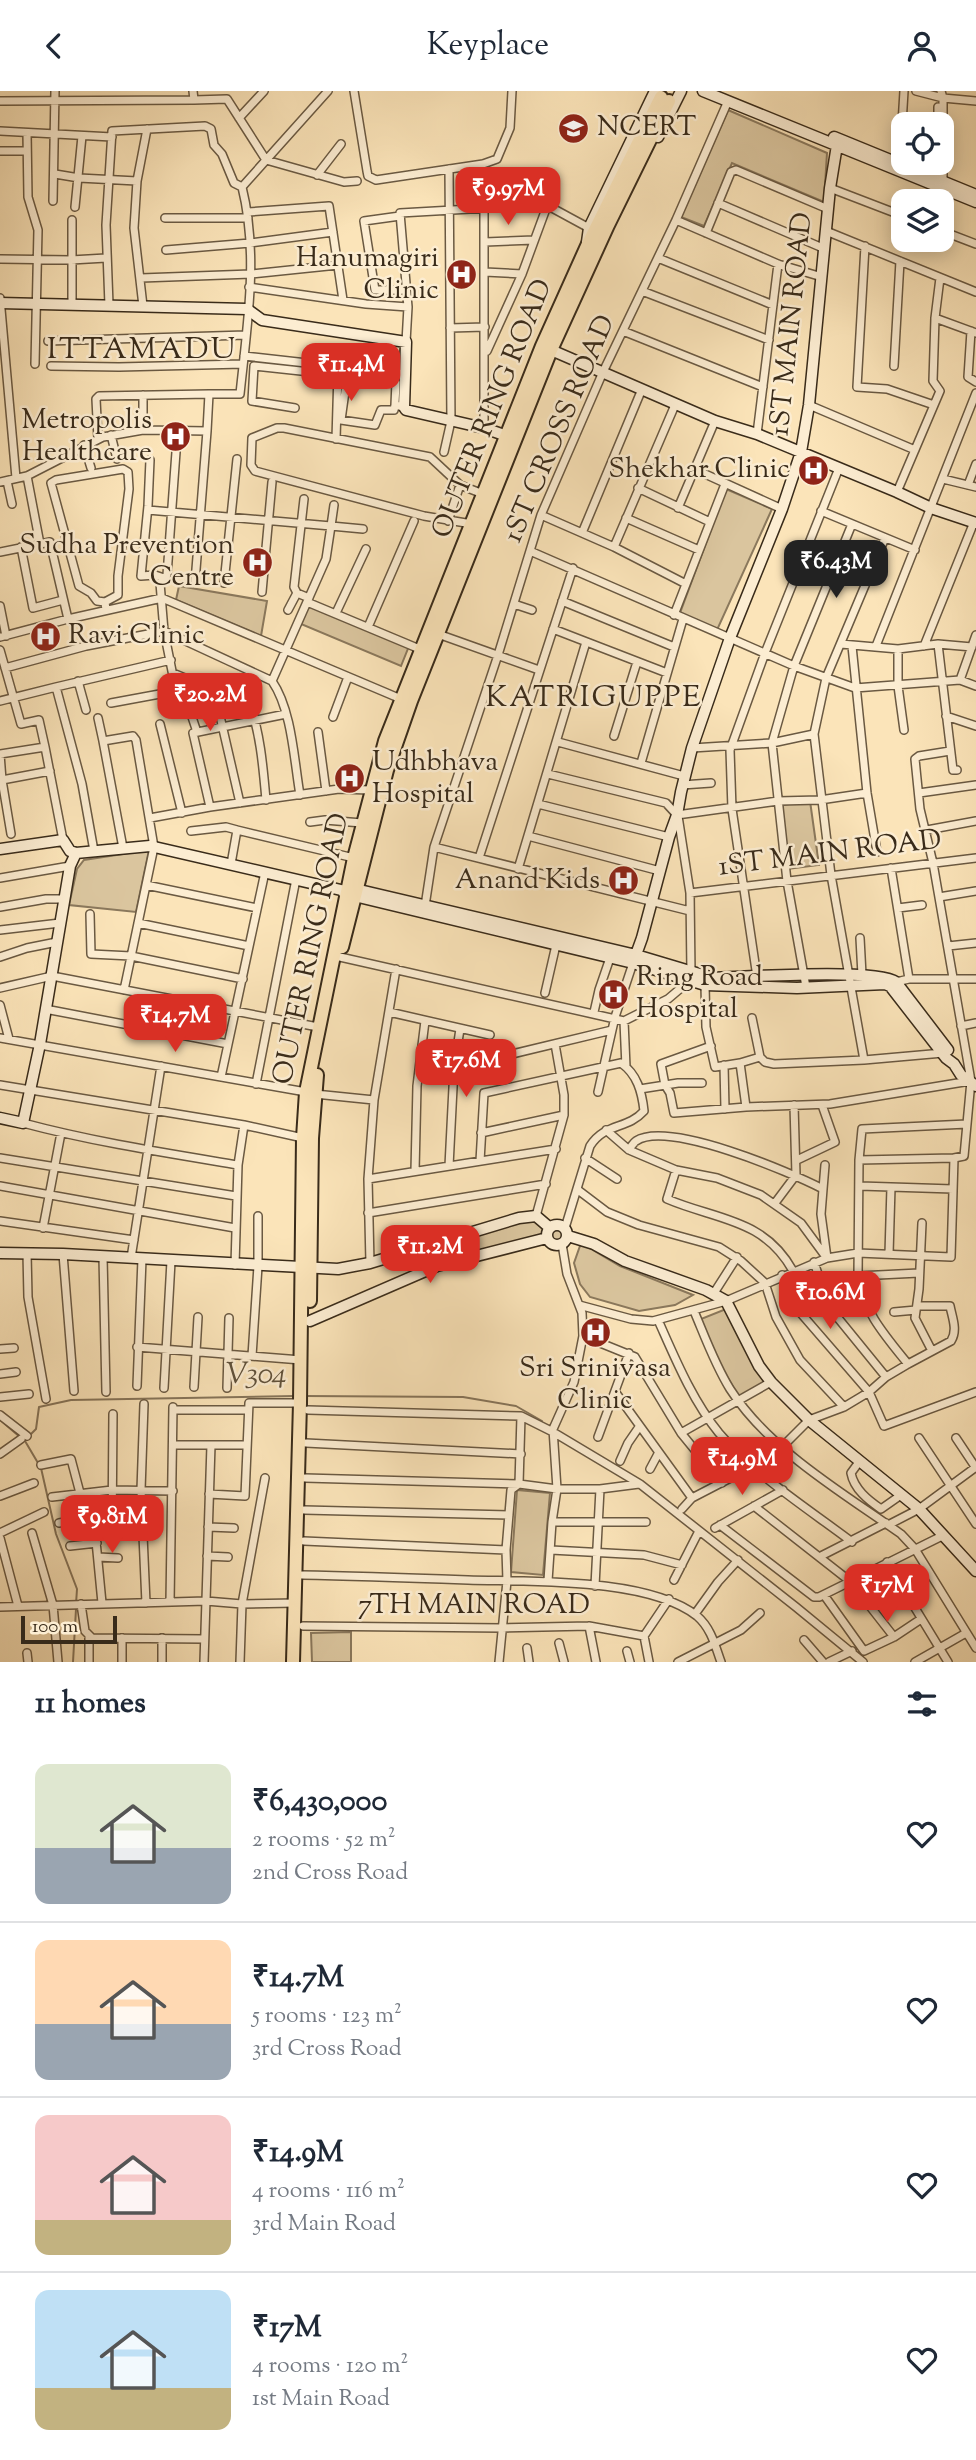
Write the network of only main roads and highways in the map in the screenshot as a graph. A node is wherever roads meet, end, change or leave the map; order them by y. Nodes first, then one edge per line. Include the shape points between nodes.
1 (662, 96) edge
2 (591, 247) junction
3 (511, 437) junction
4 (349, 891) junction
5 (310, 1093) junction
6 (305, 1268) junction
7 (304, 1386) junction
8 (304, 1404) junction
9 (293, 1662) edge
10 (302, 1662) edge

1 - 2 highway
2 - 3 highway, OUTER RING ROAD
2 - 3 highway, OUTER RING ROAD
3 - 4 highway, OUTER RING ROAD via 387,770
3 - 4 highway, OUTER RING ROAD via 483,494 385,741
4 - 5 highway, OUTER RING ROAD via 340,957
4 - 5 highway, OUTER RING ROAD via 318,1027
5 - 6 highway, OUTER RING ROAD
5 - 6 highway, OUTER RING ROAD via 303,1138
6 - 7 highway, OUTER RING ROAD
6 - 7 highway, OUTER RING ROAD via 310,1321
7 - 8 highway, OUTER RING ROAD
8 - 9 highway, OUTER RING ROAD
8 - 10 highway, OUTER RING ROAD

